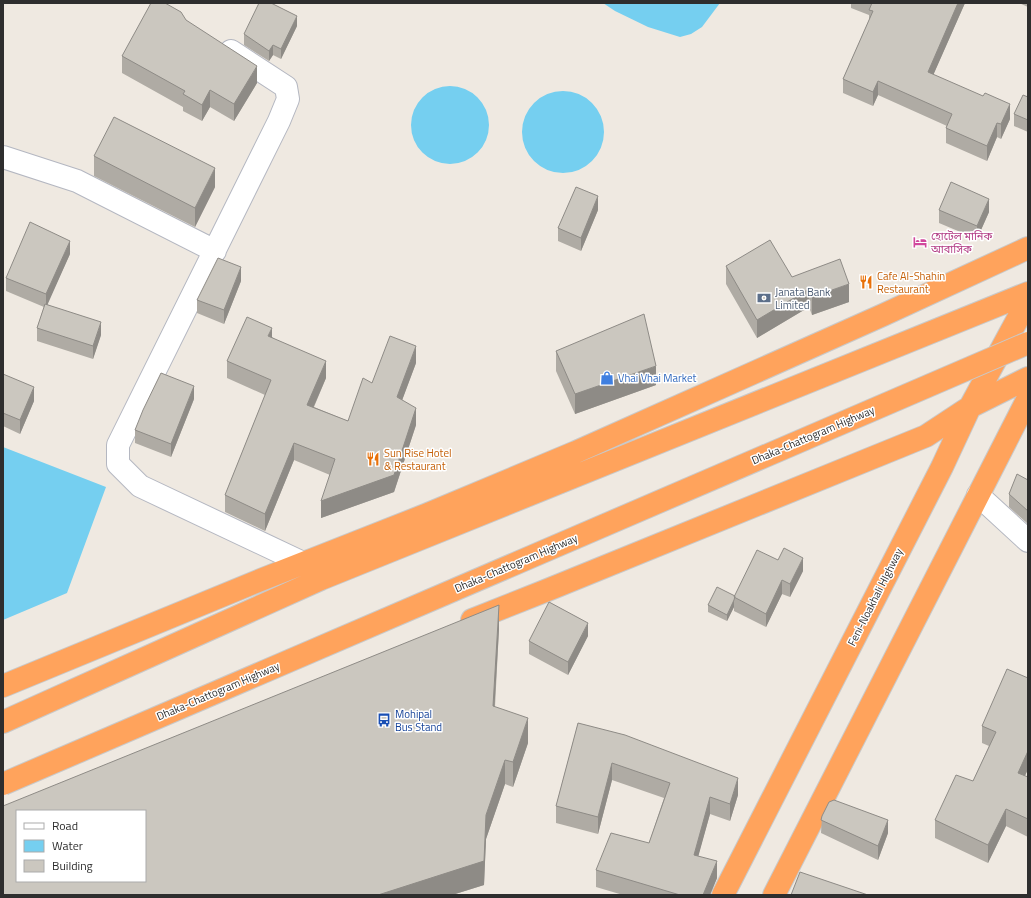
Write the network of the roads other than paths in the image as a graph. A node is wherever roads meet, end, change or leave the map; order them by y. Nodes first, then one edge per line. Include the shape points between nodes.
1 (213, 39) edge
2 (3, 158) edge
3 (1028, 248) edge
4 (215, 251) junction
5 (1028, 293) edge
6 (1028, 300) edge
7 (1028, 343) edge
8 (1028, 378) edge
9 (1028, 398) edge
10 (970, 407) junction
11 (978, 495) junction
12 (1028, 541) edge
13 (303, 563) junction
14 (456, 626) edge
15 (3, 686) edge
16 (3, 722) edge
17 (3, 784) edge
18 (723, 895) edge
19 (774, 895) edge

1 - 4 street via 286,87 288,99
2 - 4 street via 77,181
3 - 13 highway via 576,452
4 - 13 street via 118,445 118,464 140,486
5 - 16 highway via 321,579
6 - 10 highway, Feni-Noakhali HIghway
7 - 17 highway, Dhaka-Chattogram Highway, bridge
8 - 10 highway
9 - 11 highway
10 - 14 highway via 926,436
10 - 18 highway, Feni-Noakhali HIghway via 942,467
11 - 12 street
11 - 19 highway
13 - 15 highway

